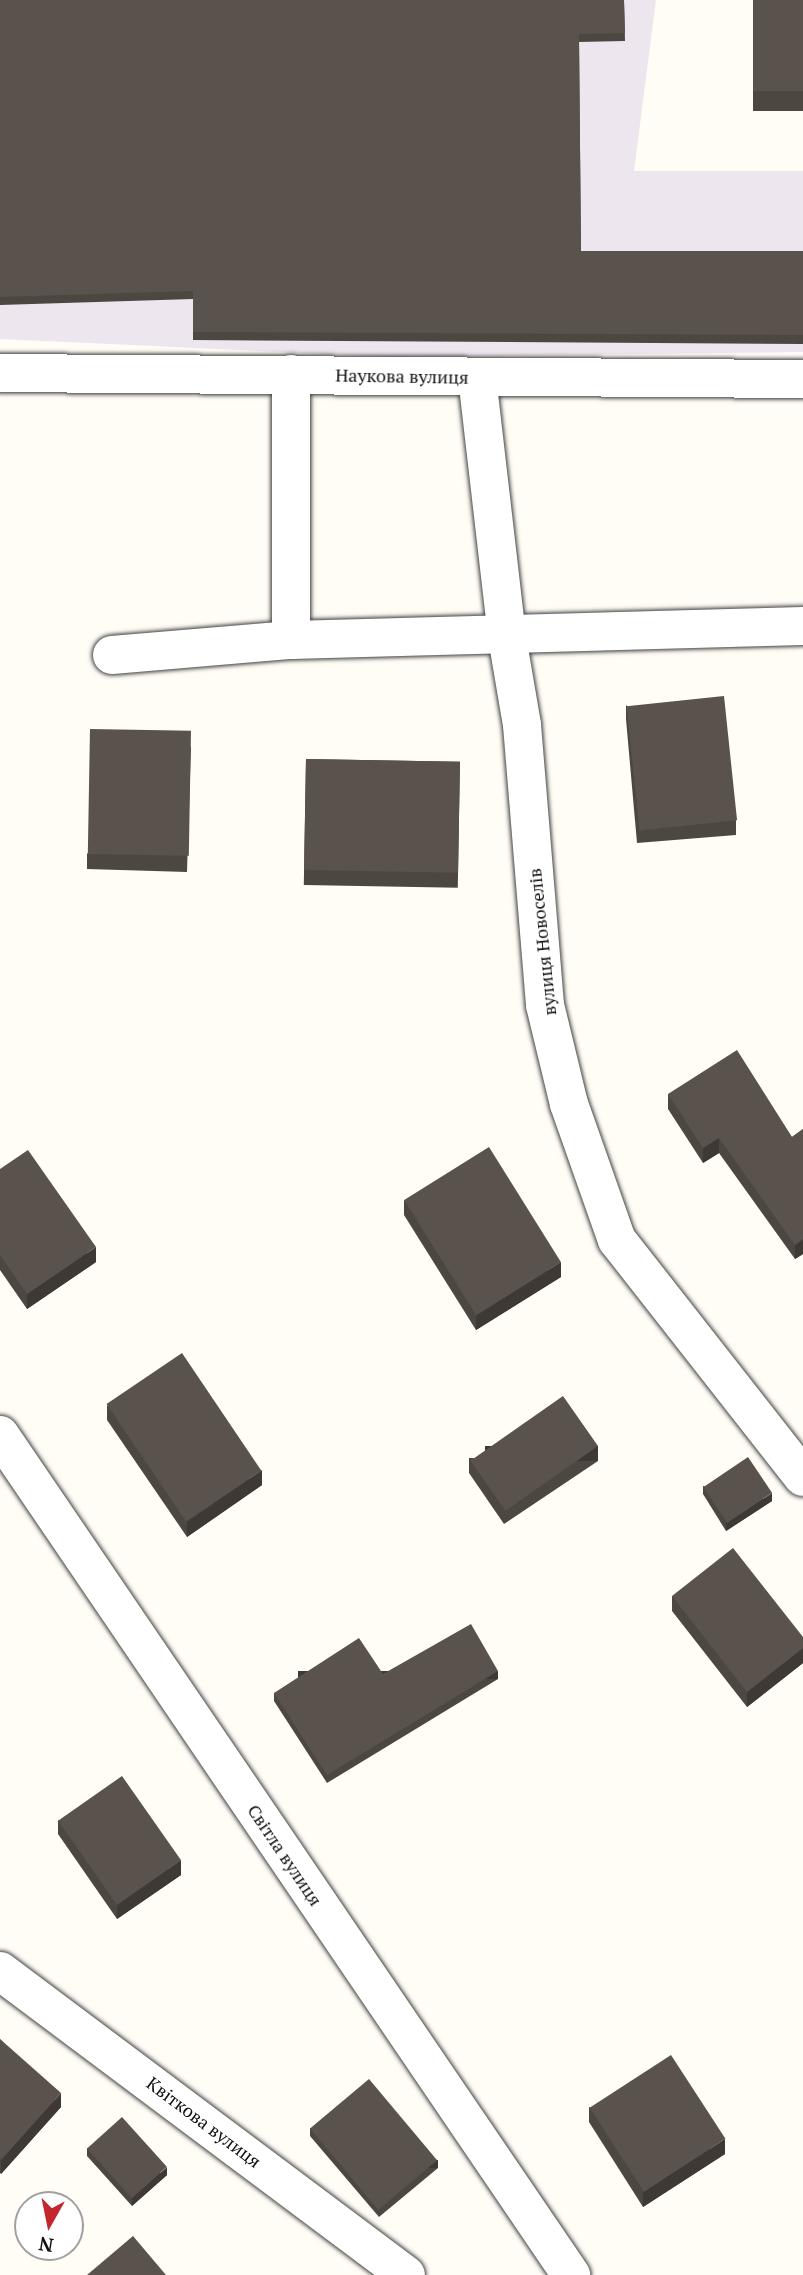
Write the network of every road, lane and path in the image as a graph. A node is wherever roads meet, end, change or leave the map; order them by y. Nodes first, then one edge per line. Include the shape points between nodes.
1 (0, 373) edge
2 (291, 374) junction
3 (477, 377) junction
4 (803, 379) edge
5 (803, 626) edge
6 (506, 637) junction
7 (290, 640) junction
8 (112, 655) dead end
9 (0, 1435) edge
10 (803, 1477) edge
11 (0, 1971) edge
12 (406, 2275) edge
13 (571, 2275) edge

1 - 2 street, Наукова вулиця
2 - 3 street, Наукова вулиця
2 - 7 street
3 - 4 street, Наукова вулиця
3 - 6 street, вулиця Новоселів
5 - 6 street
6 - 7 street
6 - 10 street, вулиця Новоселів via 522,725 545,1005 573,1117 617,1240
7 - 8 street
9 - 13 street, Світла вулиця
11 - 12 street, Квіткова вулиця

